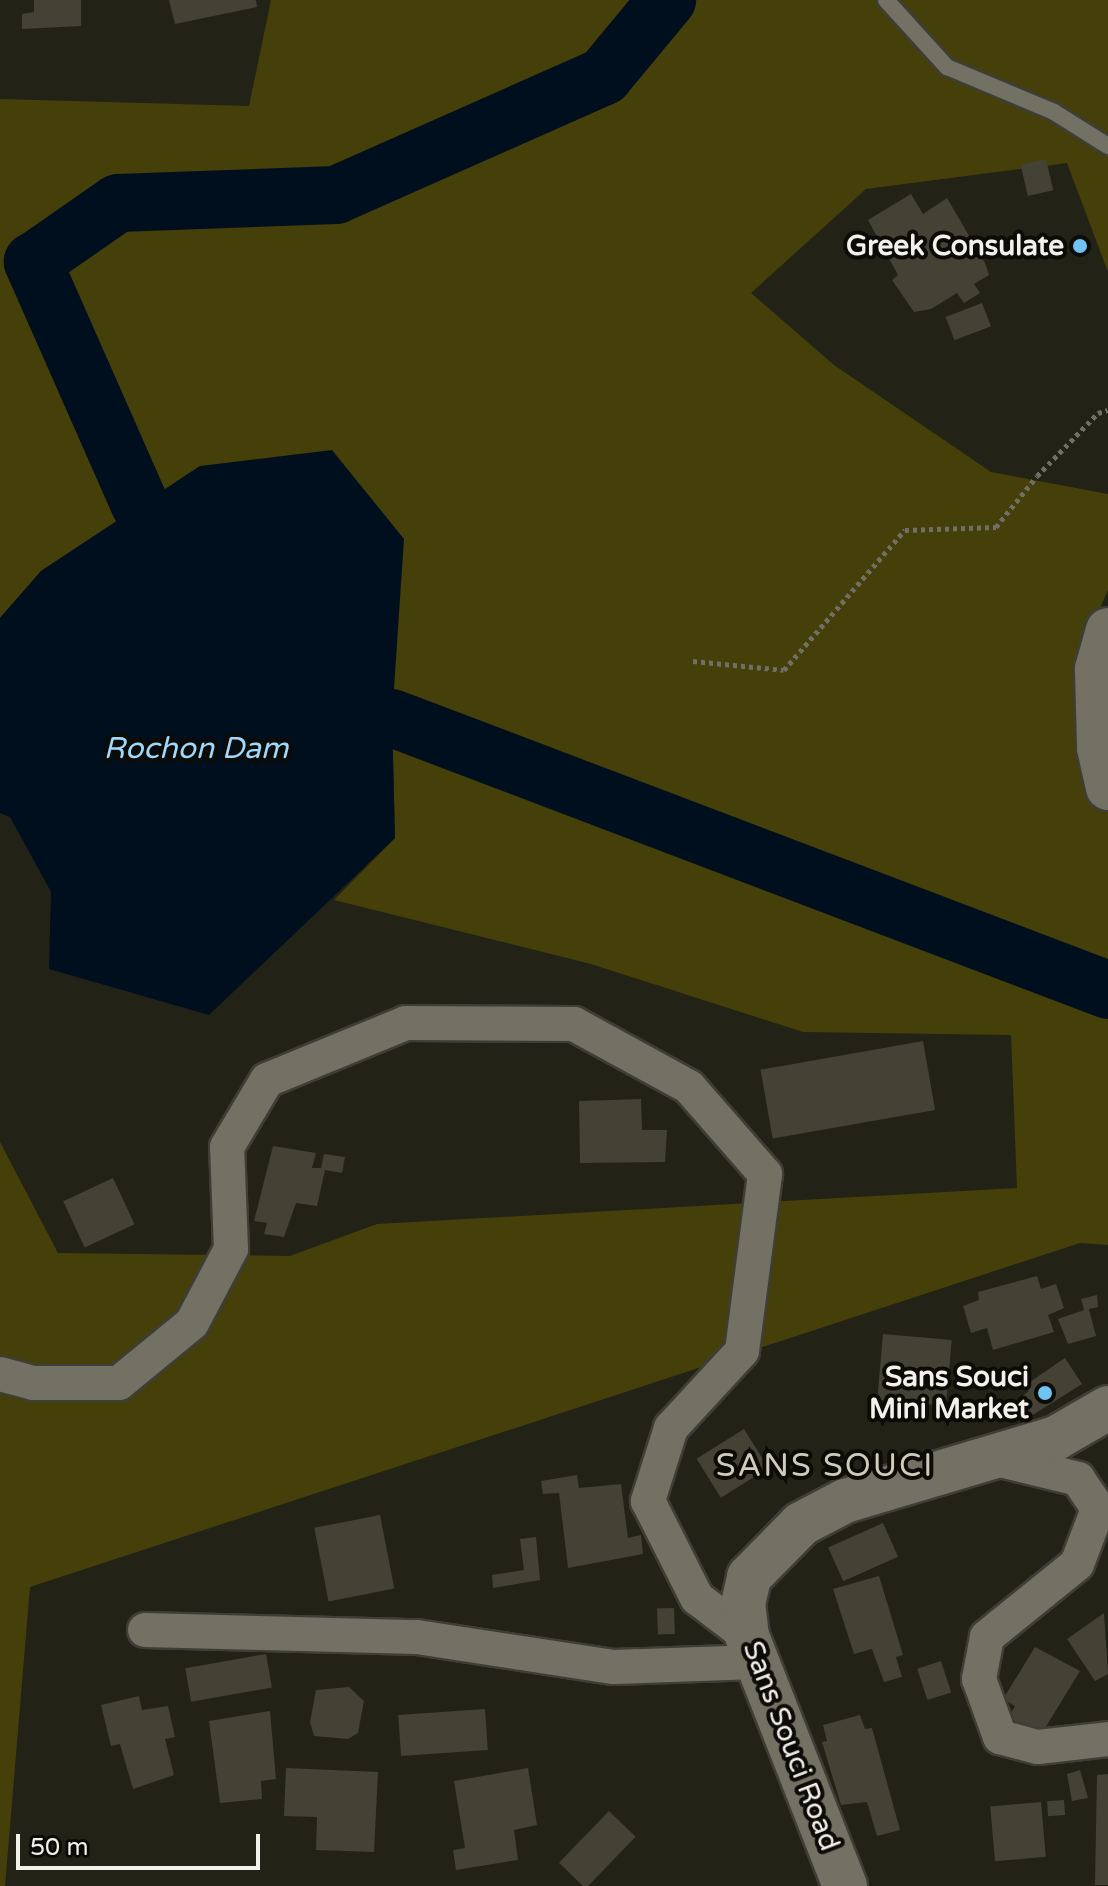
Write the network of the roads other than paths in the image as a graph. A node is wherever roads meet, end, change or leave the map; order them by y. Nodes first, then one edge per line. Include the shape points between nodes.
1 (886, 0) edge
2 (1108, 146) edge
3 (1108, 630) edge
4 (1108, 788) edge
5 (0, 1374) edge
6 (1108, 1408) edge
7 (992, 1458) junction
8 (145, 1630) dead end
9 (752, 1649) junction
10 (1108, 1739) edge
11 (845, 1886) edge

1 - 2 lane via 947,67 1054,112
3 - 4 main road via 1097,669 1099,748
5 - 9 street via 33,1383 119,1383 192,1323 231,1249 227,1147 267,1080 406,1023 574,1024 689,1087 765,1174 742,1351 671,1428 648,1501 697,1598
6 - 7 main road, Sans Souci Road via 1056,1438
7 - 9 main road, Sans Souci Road via 878,1489 801,1524 749,1577 743,1604
7 - 10 street via 1078,1479 1098,1509 1077,1564 987,1637 979,1679 1000,1737 1038,1747
8 - 9 street via 417,1637 614,1667
9 - 11 main road, Sans Souci Road

